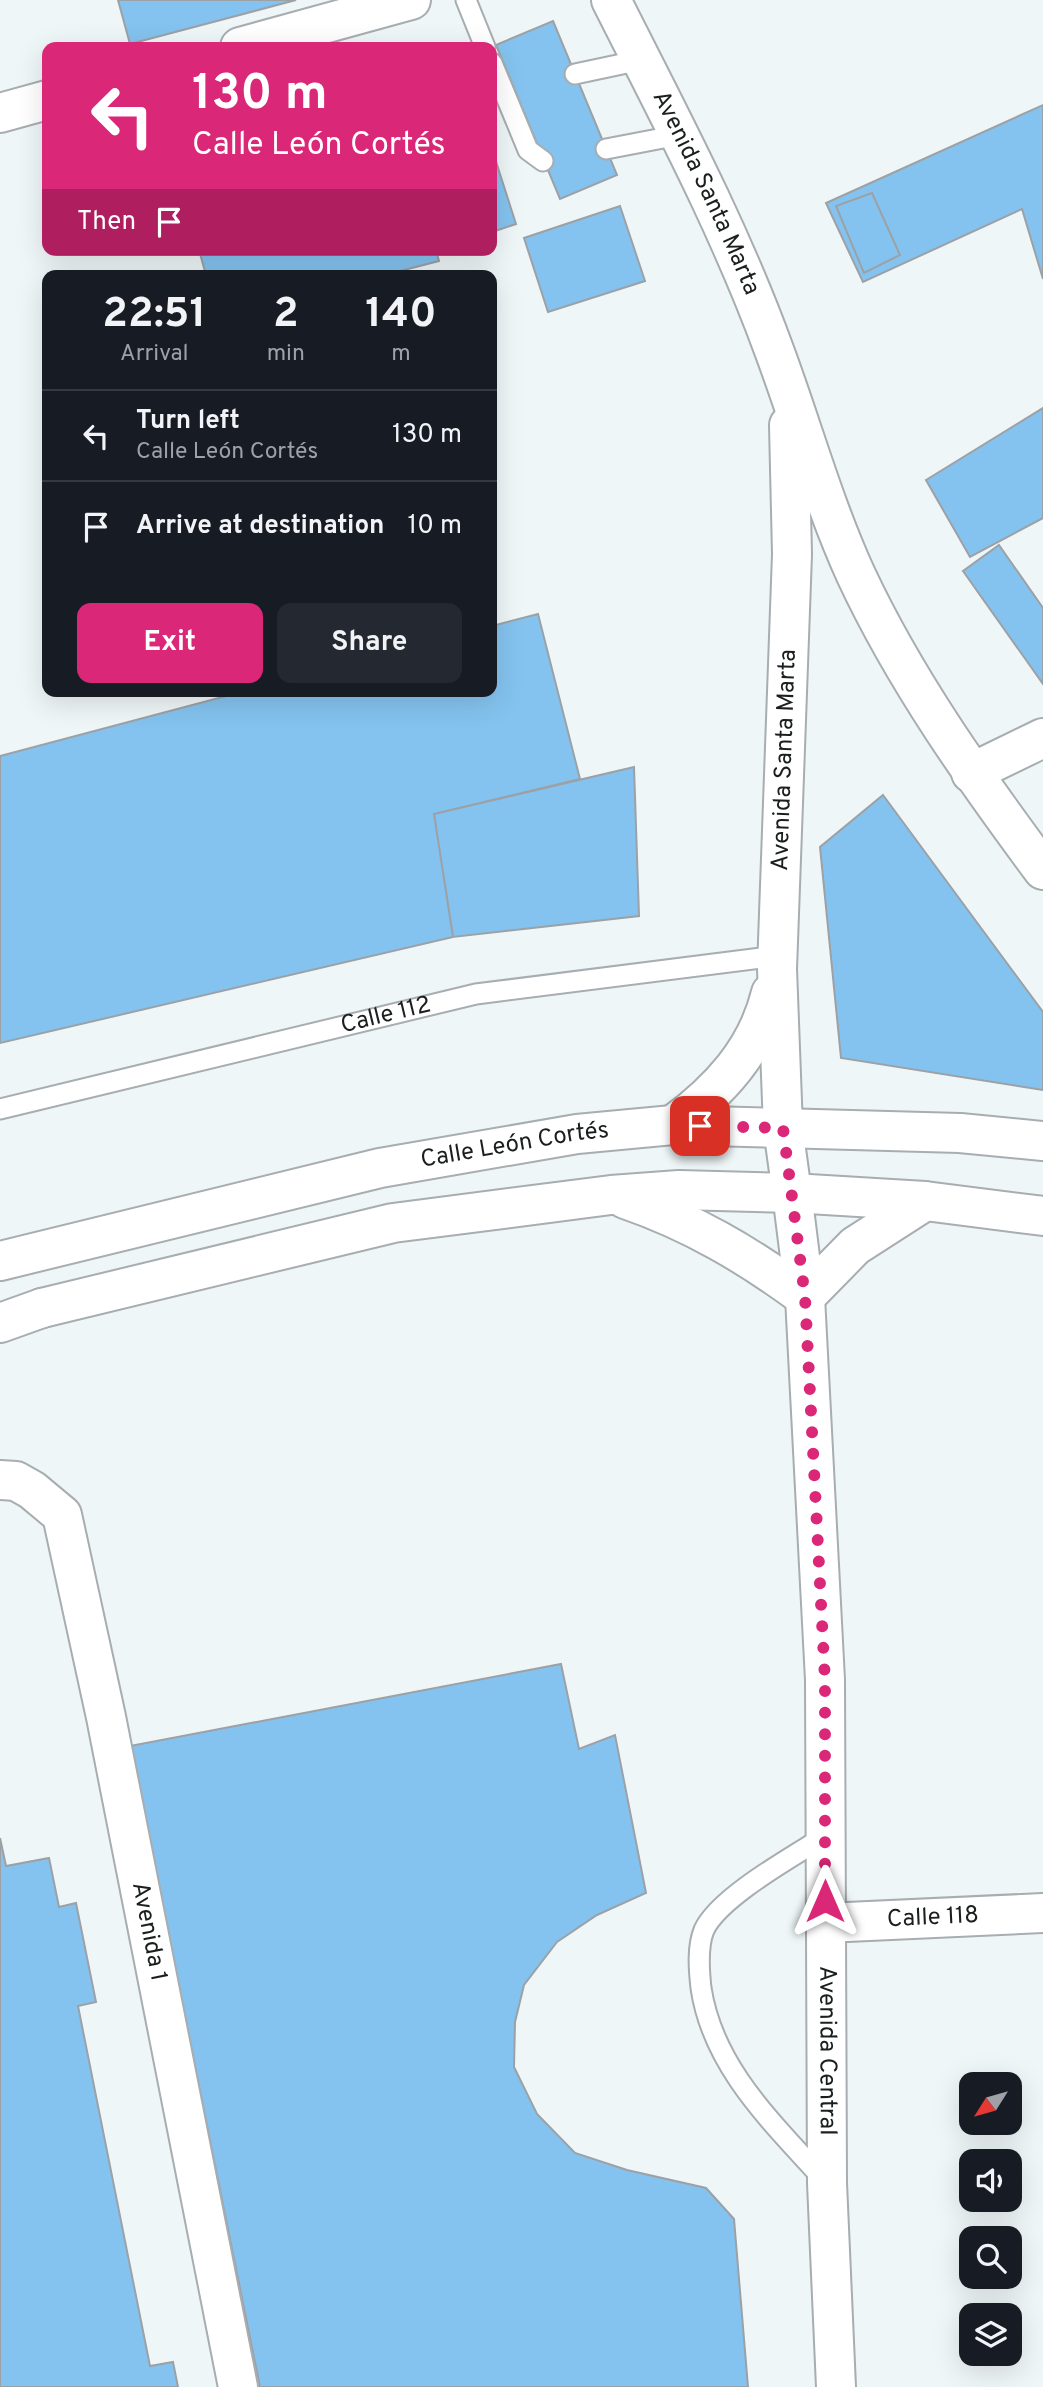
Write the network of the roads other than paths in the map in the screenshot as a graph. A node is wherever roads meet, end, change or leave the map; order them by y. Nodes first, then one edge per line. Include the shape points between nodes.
1 (411, 0) edge
2 (466, 0) edge
3 (611, 0) edge
4 (258, 42) edge
5 (483, 42) edge
6 (641, 60) junction
7 (497, 71) edge
8 (575, 75) dead end
9 (42, 101) edge
10 (0, 113) edge
11 (679, 135) junction
12 (606, 149) dead end
13 (543, 160) dead end
14 (788, 391) junction
15 (1043, 738) edge
16 (971, 774) junction
17 (1043, 870) edge
18 (777, 962) junction
19 (0, 1109) edge
20 (673, 1125) junction
21 (783, 1128) junction
22 (1043, 1141) edge
23 (792, 1193) junction
24 (611, 1195) junction
25 (925, 1201) junction
26 (1043, 1216) edge
27 (0, 1261) edge
28 (805, 1297) junction
29 (0, 1321) edge
30 (16, 1485) edge
31 (825, 1836) junction
32 (1043, 1913) edge
33 (825, 1923) junction
34 (827, 2183) junction
35 (238, 2387) edge
36 (836, 2387) edge

1 - 4 main road
2 - 5 lane
3 - 6 main road, Avenida Santa Marta
6 - 8 lane
6 - 11 main road, Avenida Santa Marta
7 - 13 lane via 507,86 528,150
9 - 10 main road
11 - 12 lane
11 - 14 main road, Avenida Santa Marta via 715,205
14 - 16 main road, Avenida Santa Marta via 856,574
14 - 18 main road, Avenida Santa Marta via 792,554
15 - 16 main road
16 - 17 main road, Avenida Santa Marta
18 - 19 lane, Calle 112 via 476,994
18 - 20 main road via 768,1006 738,1064 704,1102
18 - 21 main road, Avenida Santa Marta
20 - 21 main road, Calle León Cortés
20 - 27 main road, Calle León Cortés via 578,1134 380,1168
21 - 22 main road, Calle León Cortés via 960,1133
21 - 23 main road, Avenida Central
23 - 24 main road via 679,1190
23 - 25 main road
23 - 28 main road, Avenida Central
24 - 28 main road via 713,1235
24 - 29 main road via 393,1223
25 - 26 main road
25 - 28 main road via 855,1246
28 - 31 main road, Avenida Central via 825,1680
30 - 35 main road, Avenida 1 via 62,1515
31 - 33 main road, Avenida Central
31 - 34 lane via 725,1904 704,1930 698,1966 711,2033 729,2066 752,2101
32 - 33 main road, Calle 118
33 - 34 main road, Avenida Central
34 - 36 main road, Avenida Central

